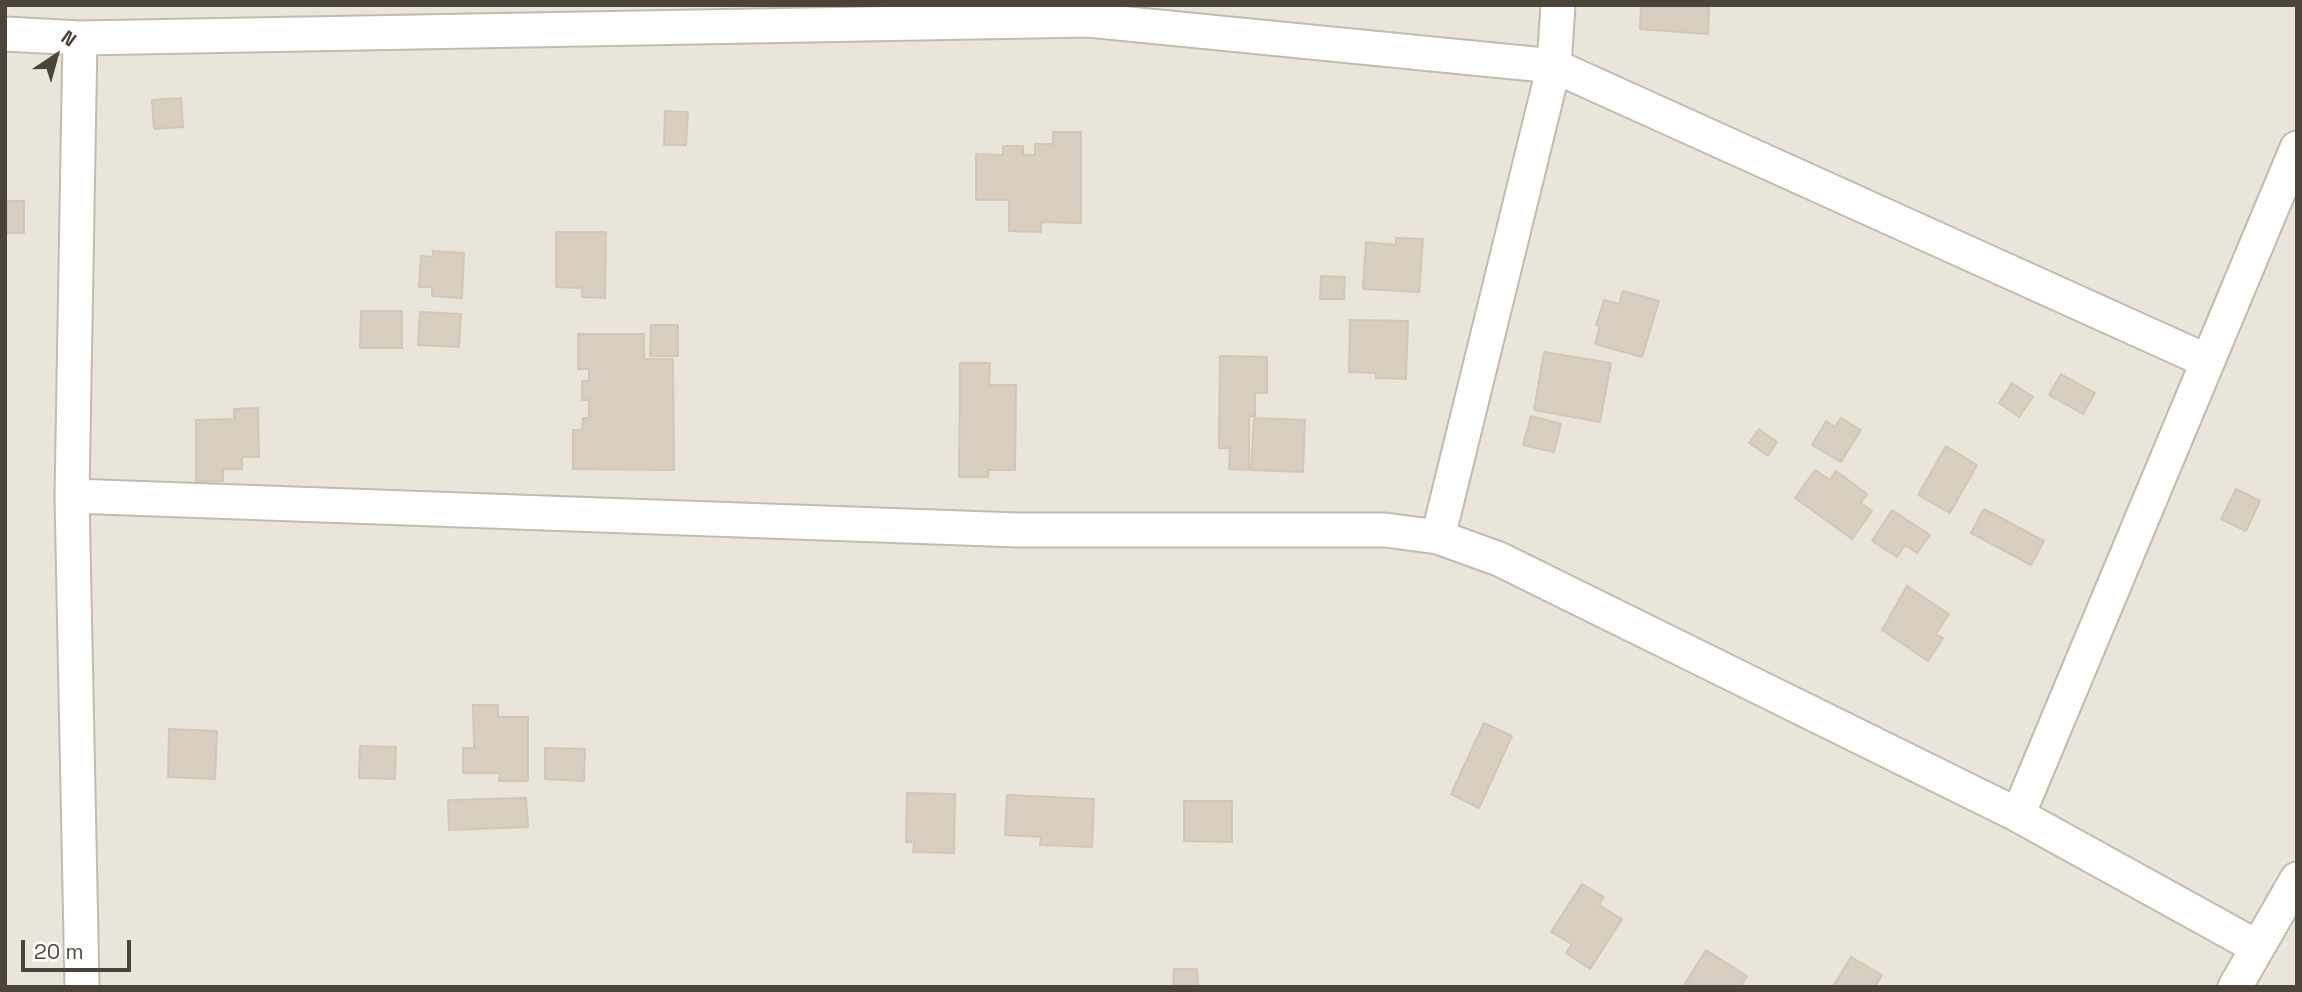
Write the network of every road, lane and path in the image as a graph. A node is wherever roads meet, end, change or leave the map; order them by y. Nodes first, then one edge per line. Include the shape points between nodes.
1 (1558, 5) edge
2 (1088, 13) edge
3 (5, 34) edge
4 (80, 38) junction
5 (1554, 66) junction
6 (2297, 148) edge
7 (2207, 361) junction
8 (72, 496) junction
9 (1438, 537) junction
10 (2018, 814) junction
11 (2297, 879) edge
12 (2257, 947) junction
13 (82, 987) edge
14 (2235, 987) edge

1 - 5 street
2 - 4 street
2 - 5 street
3 - 4 street
4 - 8 street
5 - 7 street
5 - 9 street
6 - 7 street
7 - 10 street
8 - 9 street via 1018,530 1385,530
8 - 13 street
9 - 10 street via 1499,559
10 - 12 street
11 - 12 street
12 - 14 street

